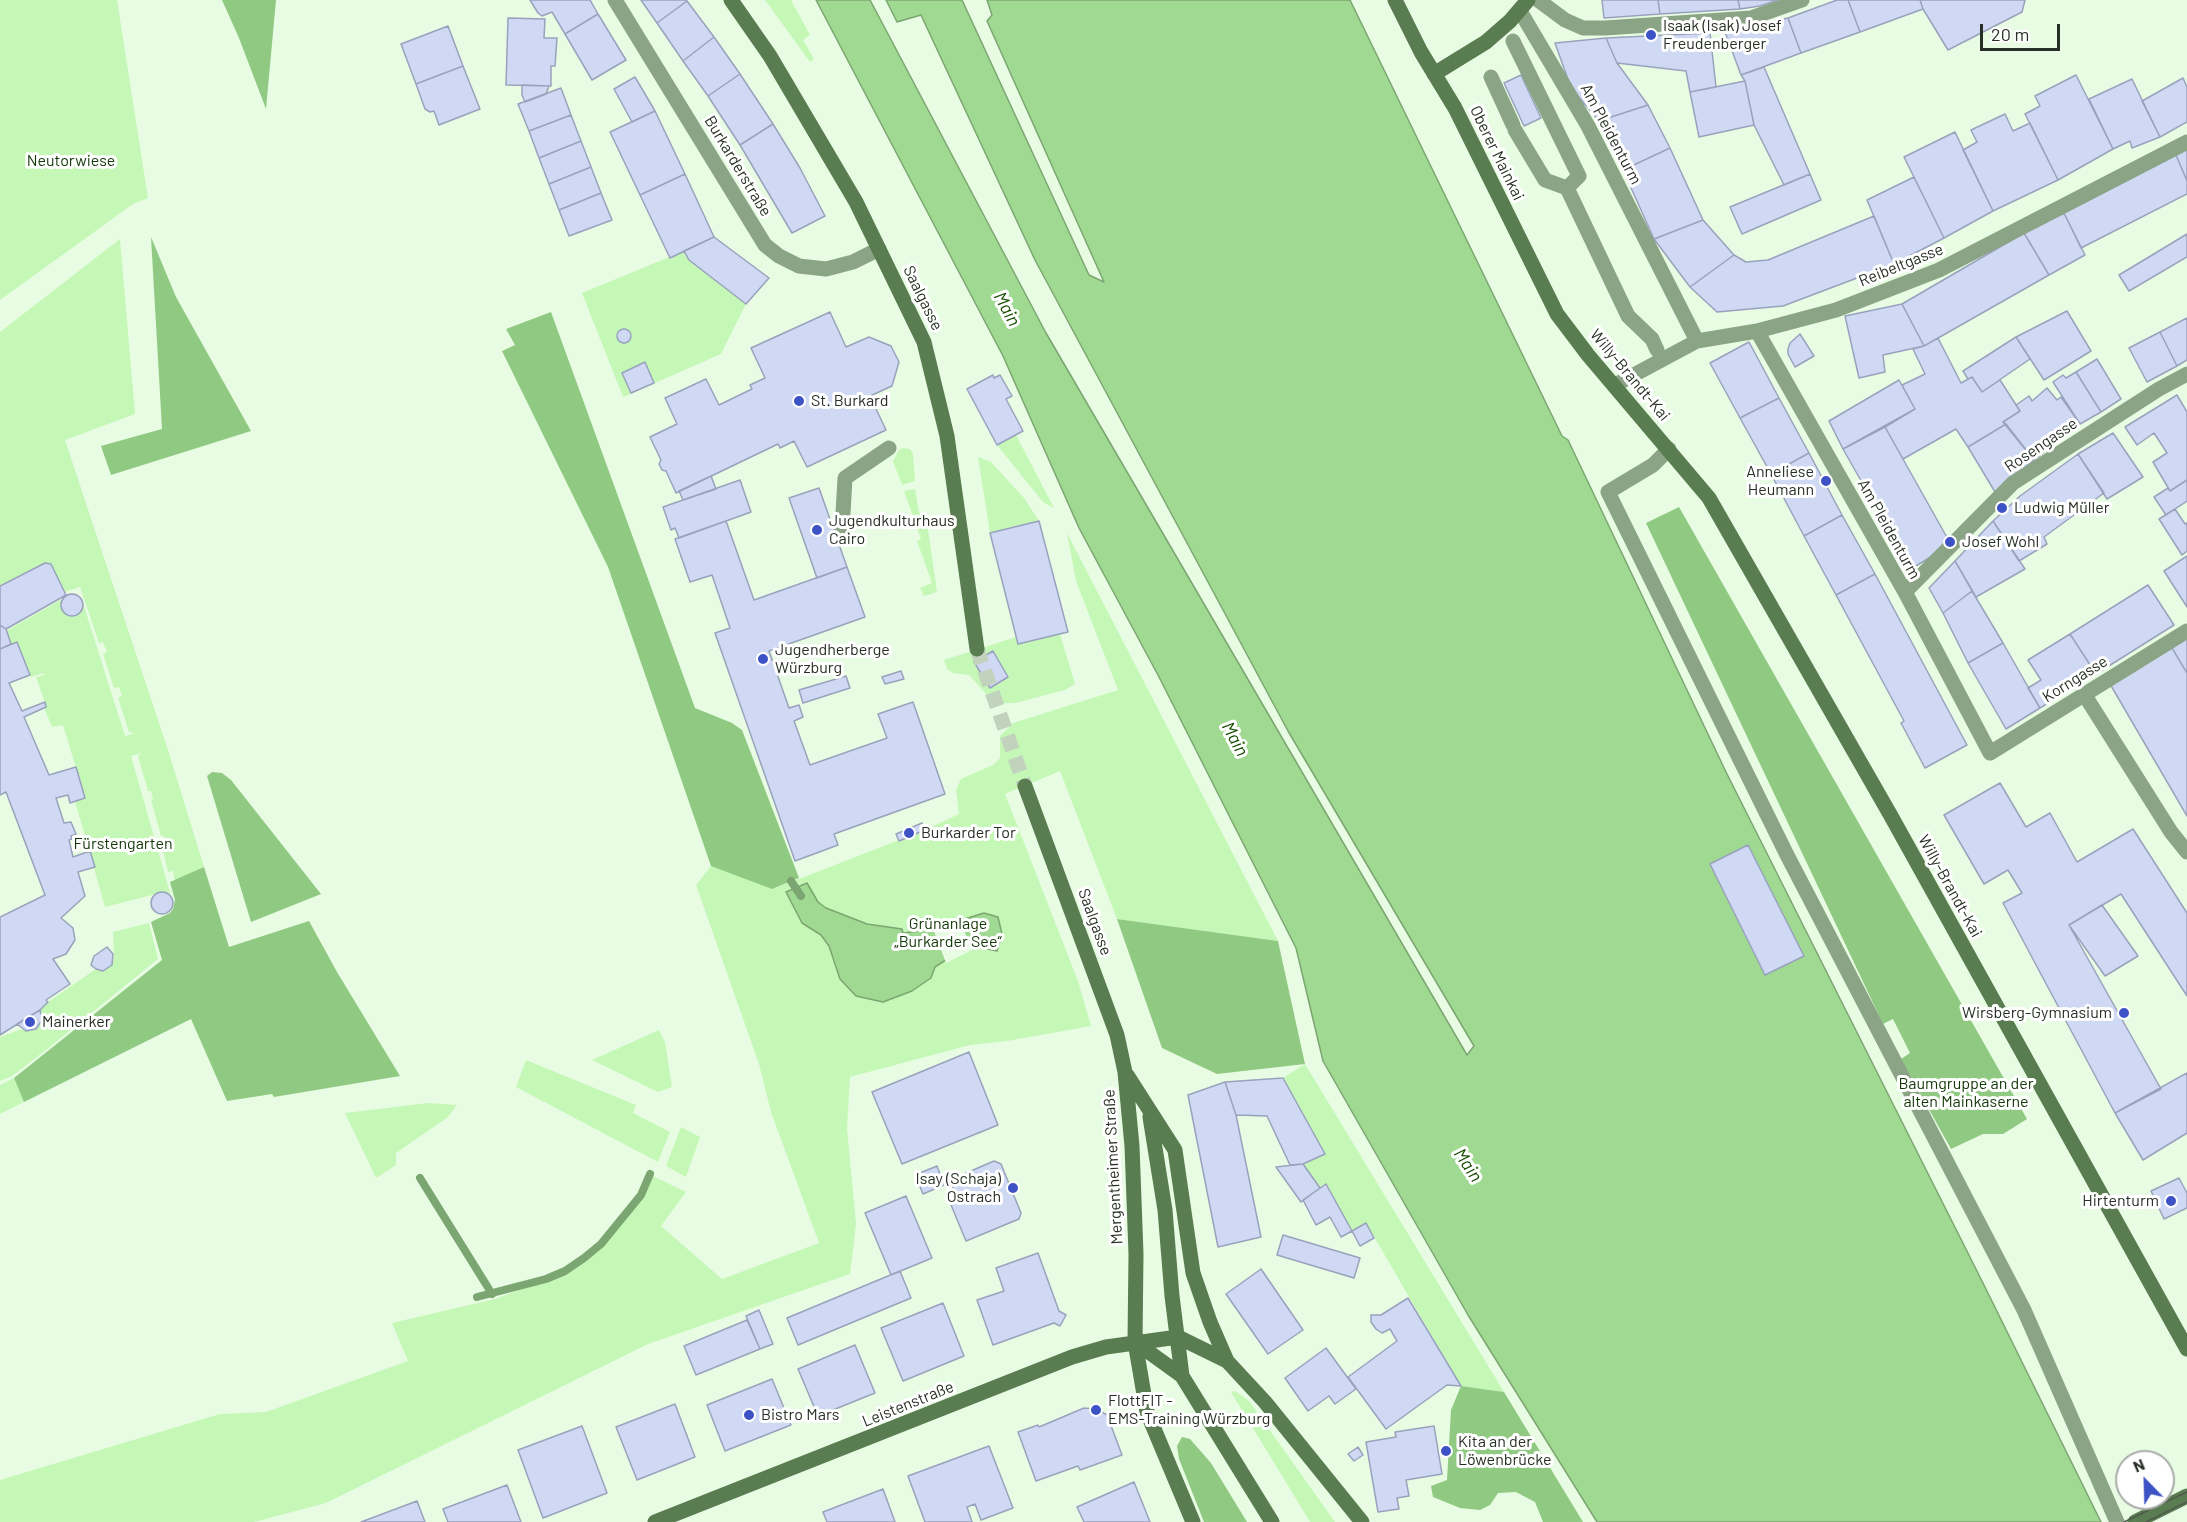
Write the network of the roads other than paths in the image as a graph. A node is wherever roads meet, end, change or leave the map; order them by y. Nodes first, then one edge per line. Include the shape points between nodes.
1 (615, 0) edge
2 (731, 0) edge
3 (1395, 0) edge
4 (1538, 0) edge
5 (1802, 0) edge
6 (1524, 5) edge
7 (1513, 40) dead end
8 (1434, 74) junction
9 (1491, 77) dead end
10 (2187, 142) edge
11 (1567, 188) junction
12 (879, 249) junction
13 (1563, 324) joint
14 (1757, 331) junction
15 (1697, 341) junction
16 (1657, 350) dead end
17 (2187, 374) edge
18 (1615, 385) junction
19 (889, 448) dead end
20 (1669, 449) junction
21 (842, 531) dead end
22 (1905, 592) junction
23 (2187, 631) edge
24 (977, 650) tunnel mouth
25 (2085, 694) junction
26 (1986, 746) joint
27 (1026, 786) tunnel mouth
28 (2187, 852) edge
29 (1125, 1072) junction
30 (1150, 1112) junction
31 (1178, 1337) junction
32 (1135, 1342) junction
33 (2187, 1349) edge
34 (1227, 1361) junction
35 (1182, 1376) junction
36 (2187, 1496) edge
37 (655, 1522) edge
38 (1193, 1522) edge
39 (1272, 1522) edge
40 (1362, 1522) edge
41 (2117, 1522) edge
42 (2135, 1522) edge

1 - 12 street, Burkarderstraße via 765,244 799,266 826,269
2 - 12 main road, Saalgasse via 780,73
3 - 8 main road, Oberer Mainkai
4 - 5 street via 1583,28 1751,18
6 - 8 main road via 1472,52
6 - 15 street, Am Pleidenturm
7 - 11 street via 1580,176
8 - 13 main road, Oberer Mainkai via 1455,108
9 - 11 street via 1514,128 1545,180
10 - 14 street, Reibeltgasse via 1946,267 1836,310
11 - 16 street via 1628,316 1652,339
12 - 24 main road, Saalgasse via 924,342 948,436
13 - 18 main road, Willy-Brandt-Kai
14 - 15 street, Reibeltgasse
14 - 22 street, Am Pleidenturm
15 - 18 street, Reibeltgasse
17 - 22 street, Rosengasse via 2013,483
18 - 20 main road, Willy-Brandt-Kai
19 - 21 street via 845,478
20 - 33 main road, Willy-Brandt-Kai via 1709,498
20 - 41 street via 1653,465 1608,492 1787,855 2024,1310
22 - 26 street, Am Pleidenturm
23 - 25 street, Korngasse
25 - 26 street, Korngasse via 1990,753
25 - 28 street
27 - 29 main road, Saalgasse via 1117,1035
29 - 30 main road, Mergentheimer Straße
29 - 32 main road, Mergentheimer Straße via 1135,1200
30 - 31 main road, Mergentheimer Straße
30 - 34 main road via 1175,1150 1193,1273
31 - 32 main road, Leistenstraße
31 - 34 main road
31 - 35 main road, Mergentheimer Straße
32 - 35 main road
32 - 37 main road, Leistenstraße via 1072,1357
32 - 38 main road, Mergentheimer Straße via 1147,1412
34 - 40 main road
35 - 39 main road
36 - 42 main road

